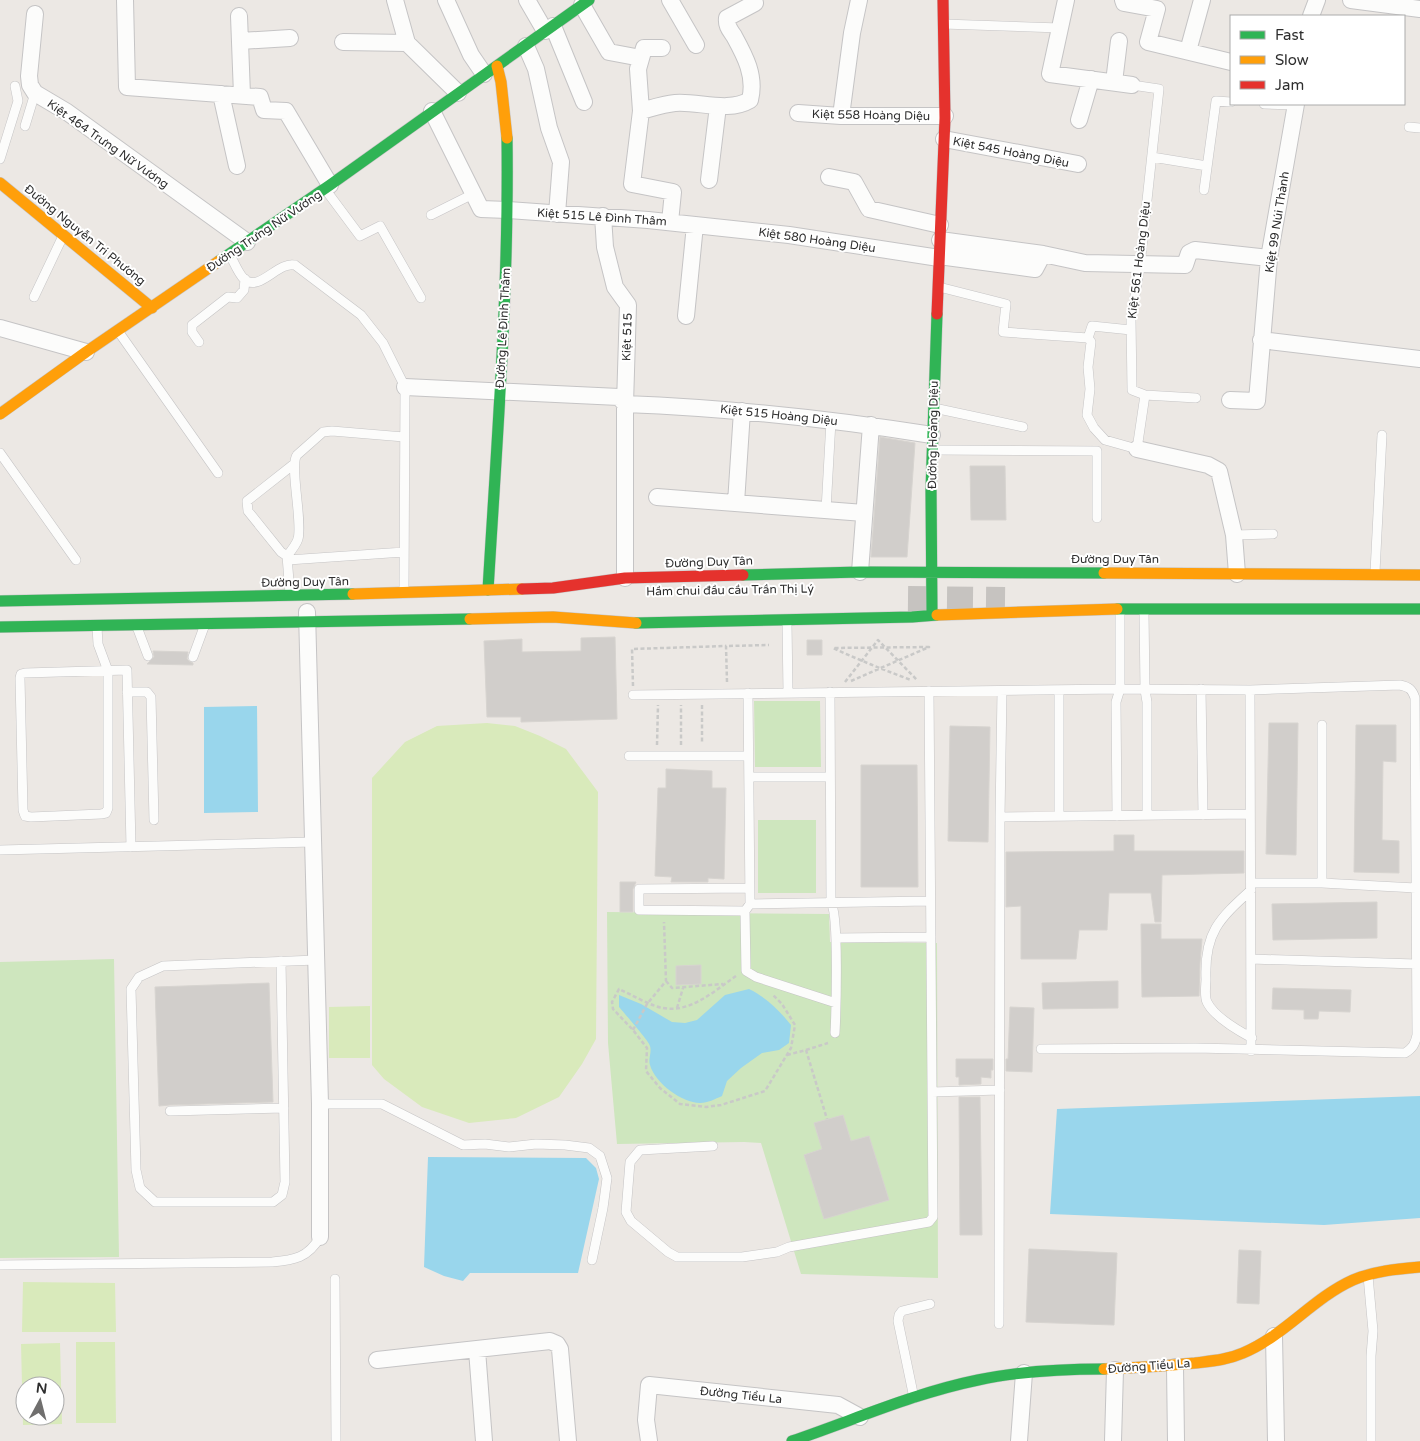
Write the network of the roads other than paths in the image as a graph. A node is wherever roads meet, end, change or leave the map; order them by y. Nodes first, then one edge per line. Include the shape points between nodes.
1 (125, 0) edge
2 (395, 0) edge
3 (446, 0) edge
4 (527, 0) edge
5 (670, 0) edge
6 (754, 0) edge
7 (859, 0) edge
8 (942, 0) edge
9 (1066, 0) edge
10 (1123, 0) edge
11 (1202, 0) edge
12 (1317, 0) edge
13 (1359, 1) edge
14 (586, 3) edge
15 (1420, 10) edge
16 (35, 14) dead end
17 (1311, 15) edge
18 (239, 16) dead end
19 (943, 24) junction
20 (549, 28) junction
21 (1060, 28) junction
22 (290, 38) dead end
23 (240, 41) junction
24 (1119, 41) dead end
25 (343, 42) dead end
26 (407, 43) junction
27 (526, 46) junction
28 (696, 46) dead end
29 (662, 48) dead end
30 (1188, 51) junction
31 (641, 58) junction
32 (1230, 62) edge
33 (490, 70) junction
34 (1090, 79) junction
35 (1114, 82) junction
36 (1132, 85) joint
37 (15, 86) dead end
38 (35, 93) junction
39 (458, 93) junction
40 (221, 94) junction
41 (242, 95) junction
42 (584, 102) dead end
43 (1230, 102) edge
44 (1296, 105) edge
45 (718, 106) junction
46 (432, 111) junction
47 (641, 111) junction
48 (798, 113) dead end
49 (841, 116) junction
50 (945, 116) junction
51 (1079, 120) dead end
52 (25, 126) dead end
53 (1409, 127) dead end
54 (1420, 128) edge
55 (944, 139) junction
56 (1152, 157) junction
57 (0, 159) edge
58 (1078, 164) dead end
59 (237, 166) dead end
60 (1207, 166) junction
61 (829, 177) dead end
62 (709, 180) dead end
63 (0, 183) edge
64 (328, 187) junction
65 (1204, 190) dead end
66 (473, 194) junction
67 (508, 210) junction
68 (557, 214) junction
69 (431, 215) dead end
70 (603, 216) junction
71 (670, 222) junction
72 (695, 225) junction
73 (63, 235) junction
74 (247, 242) junction
75 (940, 245) junction
76 (229, 254) junction
77 (1269, 258) junction
78 (1140, 265) junction
79 (245, 280) junction
80 (938, 287) junction
81 (34, 298) dead end
82 (421, 298) dead end
83 (152, 308) junction
84 (686, 316) dead end
85 (0, 328) edge
86 (1131, 330) junction
87 (118, 331) junction
88 (1088, 338) junction
89 (1262, 340) junction
90 (199, 342) dead end
91 (86, 352) junction
92 (1420, 359) edge
93 (405, 387) junction
94 (500, 392) junction
95 (1145, 395) junction
96 (1196, 398) dead end
97 (1230, 400) dead end
98 (625, 404) junction
99 (934, 408) junction
100 (742, 411) junction
101 (0, 414) edge
102 (831, 421) junction
103 (871, 425) junction
104 (1024, 427) dead end
105 (1382, 435) dead end
106 (404, 436) junction
107 (933, 442) junction
108 (1137, 449) junction
109 (0, 453) edge
110 (294, 464) junction
111 (218, 473) dead end
112 (657, 497) dead end
113 (736, 503) junction
114 (826, 510) junction
115 (864, 513) junction
116 (1097, 518) dead end
117 (1273, 534) dead end
118 (1234, 535) junction
119 (404, 552) junction
120 (287, 558) junction
121 (76, 560) dead end
122 (931, 571) junction
123 (860, 572) junction
124 (1237, 574) junction
125 (1375, 575) junction
126 (1420, 575) edge
127 (620, 585) junction
128 (553, 588) junction
129 (488, 590) junction
130 (404, 593) junction
131 (299, 595) junction
132 (0, 601) edge
133 (607, 609) dead end
134 (1120, 609) junction
135 (1144, 609) junction
136 (1420, 609) edge
137 (932, 614) junction
138 (553, 617) junction
139 (788, 620) junction
140 (308, 621) junction
141 (206, 623) junction
142 (136, 624) junction
143 (97, 625) junction
144 (0, 627) edge
145 (148, 656) dead end
146 (193, 657) dead end
147 (108, 671) junction
148 (1120, 689) junction
149 (1202, 689) junction
150 (1145, 690) junction
151 (1250, 690) junction
152 (929, 691) junction
153 (1059, 691) junction
154 (127, 692) junction
155 (830, 692) junction
156 (1002, 692) junction
157 (748, 693) junction
158 (788, 693) junction
159 (633, 695) road end
160 (1322, 725) dead end
161 (629, 756) dead end
162 (748, 756) junction
163 (749, 777) junction
164 (829, 777) junction
165 (1418, 794) edge
166 (1250, 814) junction
167 (1147, 815) junction
168 (1202, 815) junction
169 (1059, 816) junction
170 (1117, 816) junction
171 (1000, 817) junction
172 (154, 820) dead end
173 (313, 842) junction
174 (131, 847) junction
175 (0, 850) edge
176 (1322, 883) junction
177 (1251, 886) junction
178 (749, 888) junction
179 (1416, 888) junction
180 (930, 901) junction
181 (831, 903) junction
182 (747, 908) junction
183 (931, 936) junction
184 (836, 938) junction
185 (1251, 959) junction
186 (316, 960) junction
187 (281, 961) junction
188 (1416, 964) junction
189 (836, 1003) junction
190 (835, 1033) road end
191 (1252, 1038) junction
192 (1041, 1049) dead end
193 (1251, 1050) junction
194 (1000, 1090) junction
195 (932, 1092) junction
196 (320, 1104) junction
197 (284, 1108) junction
198 (170, 1111) dead end
199 (713, 1146) dead end
200 (320, 1237) joint
201 (592, 1260) dead end
202 (0, 1265) edge
203 (1420, 1267) edge
204 (1368, 1276) junction
205 (335, 1279) dead end
206 (930, 1304) dead end
207 (999, 1324) dead end
208 (1274, 1336) junction
209 (477, 1350) junction
210 (377, 1360) dead end
211 (1175, 1367) junction
212 (1116, 1370) junction
213 (1024, 1373) junction
214 (914, 1399) junction
215 (860, 1417) junction
216 (816, 1437) edge
217 (336, 1441) edge
218 (484, 1441) edge
219 (568, 1441) edge
220 (649, 1441) edge
221 (792, 1441) edge
222 (1019, 1441) edge
223 (1113, 1441) edge
224 (1176, 1441) edge
225 (1276, 1441) edge
226 (1371, 1441) edge

1 - 40 street via 128,87
2 - 26 street
3 - 33 street via 471,55
4 - 20 street
5 - 28 street
6 - 45 street via 755,4 727,18 726,24 751,72 750,100 743,104
7 - 49 street
8 - 19 main road, Đường Hoàng Diệu
9 - 21 street
10 - 30 street via 1124,3 1157,9 1148,42
11 - 30 street
12 - 17 street
13 - 15 street
14 - 20 main road, Đường Trưng Nữ Vương
14 - 31 street via 609,52
16 - 38 street, Kiệt 464 Trưng Nữ Vương via 29,76
18 - 23 street
19 - 21 lane
19 - 50 main road, Đường Hoàng Diệu
20 - 27 main road, Đường Trưng Nữ Vương
20 - 42 street
21 - 34 street via 1050,74
22 - 23 street
23 - 41 street
24 - 35 street
25 - 26 street
26 - 39 street
27 - 33 main road, Đường Trưng Nữ Vương
27 - 68 street via 536,69 549,128 561,162
29 - 31 street via 644,48
30 - 32 street
31 - 47 street via 638,69
33 - 39 main road, Đường Trưng Nữ Vương
33 - 67 main road, Đường Lê Đình Thâm via 501,82 507,130
34 - 35 street
34 - 51 street
35 - 36 street
36 - 56 lane, Kiệt 561 Hoàng Diệu via 1159,89
37 - 57 lane via 18,101
38 - 52 lane
38 - 74 street, Kiệt 464 Trưng Nữ Vương via 67,112
39 - 46 main road, Đường Trưng Nữ Vương
40 - 41 street
40 - 59 street
41 - 64 street via 260,97 264,110 286,111
43 - 60 lane via 1216,101
44 - 77 street, Kiệt 99 Núi Thành
45 - 47 street via 675,103
45 - 62 street
46 - 64 main road, Đường Trưng Nữ Vương
46 - 66 street
47 - 71 street via 632,184 673,192
48 - 49 street, Kiệt 558 Hoàng Diệu
49 - 50 street, Kiệt 558 Hoàng Diệu
50 - 55 main road, Đường Hoàng Diệu
53 - 54 lane
55 - 58 street, Kiệt 545 Hoàng Diệu
55 - 75 main road, Đường Hoàng Diệu
56 - 60 lane
56 - 78 lane, Kiệt 561 Hoàng Diệu
60 - 65 lane
61 - 75 street via 854,182 869,209
63 - 73 main road, Đường Nguyễn Tri Phương
64 - 74 main road, Đường Trưng Nữ Vương
64 - 82 lane via 360,236 380,226
66 - 67 street, Kiệt 515 Lê Đình Thâm via 481,209
66 - 69 lane
67 - 68 street, Kiệt 515 Lê Đình Thâm
67 - 94 main road, Đường Lê Đình Thâm
68 - 70 street, Kiệt 515 Lê Đình Thâm
70 - 71 street, Kiệt 515 Lê Đình Thâm
70 - 98 street, Kiệt 515 via 605,247 615,287 628,305
71 - 72 street, Kiệt 515 Lê Đình Thâm
72 - 75 street, Kiệt 580 Hoàng Diệu
72 - 84 street
73 - 81 lane
73 - 83 main road, Đường Nguyễn Tri Phương
74 - 76 main road, Đường Trưng Nữ Vương
75 - 78 street via 1035,268 1044,254 1085,263
75 - 80 main road, Đường Hoàng Diệu
76 - 79 lane
76 - 83 main road, Đường Trưng Nữ Vương
77 - 78 street via 1195,250 1189,253 1185,266
77 - 89 street, Kiệt 99 Núi Thành
78 - 86 lane, Kiệt 561 Hoàng Diệu
79 - 90 lane via 244,290 237,298 228,297 192,325 192,332
79 - 93 lane via 258,282 286,265 295,264 362,315 383,343
80 - 88 lane via 1006,304 1002,332
80 - 99 main road, Đường Hoàng Diệu
83 - 87 main road, Đường Trưng Nữ Vương
85 - 91 street
86 - 88 lane via 1092,326
86 - 95 lane, Kiệt 561 Hoàng Diệu via 1132,390
87 - 91 main road, Đường Trưng Nữ Vương
87 - 111 lane
88 - 108 lane via 1091,342 1087,415 1105,440
89 - 92 street
89 - 97 street, Kiệt 99 Núi Thành via 1257,401
91 - 101 main road, Đường Trưng Nữ Vương
93 - 94 street, Kiệt 515 Hoàng Diệu
93 - 106 lane
94 - 98 street, Kiệt 515 Hoàng Diệu via 619,397
94 - 129 main road, Đường Lê Đình Thâm
95 - 96 lane
95 - 108 lane
98 - 100 street, Kiệt 515 Hoàng Diệu
98 - 127 street, Kiệt 515
99 - 104 lane
99 - 107 main road, Đường Hoàng Diệu
100 - 102 street, Kiệt 515 Hoàng Diệu
100 - 113 street
102 - 103 street, Kiệt 515 Hoàng Diệu
102 - 114 lane
103 - 107 street, Kiệt 515 Hoàng Diệu
103 - 115 street
105 - 125 lane
106 - 110 lane via 322,432 297,455
106 - 119 lane
107 - 116 lane via 1097,451
107 - 122 main road, Đường Hoàng Diệu
108 - 118 street via 1208,465 1219,471
109 - 121 lane
110 - 120 lane via 298,538
110 - 120 lane via 248,501 247,506
112 - 113 street
113 - 114 street
114 - 115 street
115 - 123 street
117 - 118 lane
118 - 124 street
119 - 120 lane
119 - 130 lane
120 - 131 lane
122 - 123 main road, Đường Duy Tân
122 - 124 main road, Đường Duy Tân via 1181,578
122 - 137 main road, Đường Hoàng Diệu
123 - 127 main road, Đường Duy Tân
124 - 125 main road, Đường Duy Tân
125 - 126 main road, Đường Duy Tân
127 - 128 main road, Đường Duy Tân
127 - 128 main road
128 - 129 main road, Đường Duy Tân
129 - 130 main road, Đường Duy Tân
130 - 131 main road, Đường Duy Tân
131 - 132 main road, Đường Duy Tân
131 - 140 street
133 - 138 main road
134 - 135 main road
134 - 137 main road
134 - 148 lane
135 - 136 main road via 1181,604
135 - 150 lane
137 - 139 main road
138 - 139 main road via 630,623
138 - 140 main road
139 - 158 lane
140 - 141 main road
140 - 173 street
141 - 142 main road
141 - 146 lane
142 - 143 main road
142 - 145 lane
143 - 144 main road
143 - 147 lane via 98,644
147 - 147 lane via 106,813 25,816 21,674
147 - 154 lane via 127,670
148 - 150 lane
148 - 153 lane
148 - 170 lane via 1116,702
149 - 150 lane
149 - 151 lane
149 - 168 lane
150 - 167 lane
151 - 165 lane via 1407,686 1415,698
151 - 166 lane
152 - 155 lane
152 - 156 lane
152 - 180 lane
153 - 156 lane
153 - 169 lane
154 - 172 lane via 147,692 151,697
154 - 174 lane
155 - 158 lane
155 - 164 lane
156 - 171 lane
157 - 158 lane
157 - 159 lane
157 - 162 lane
160 - 176 lane
161 - 162 lane
162 - 163 lane
163 - 164 lane
163 - 178 lane
164 - 181 lane
165 - 179 lane
166 - 168 lane
166 - 177 lane
167 - 168 lane
167 - 170 lane
169 - 170 lane
169 - 171 lane
171 - 194 lane
173 - 174 lane
173 - 186 street
174 - 175 lane
176 - 177 lane
176 - 179 lane
177 - 185 lane
177 - 191 lane via 1226,912 1212,934 1205,959 1206,1000 1229,1025
178 - 182 lane
178 - 182 lane via 639,889 639,910
179 - 188 lane
180 - 181 lane
180 - 183 lane
181 - 182 lane
181 - 184 lane via 835,908
182 - 189 lane via 746,971
183 - 184 lane
183 - 195 lane
184 - 189 lane
185 - 188 lane
185 - 191 lane
186 - 187 lane
186 - 196 street
187 - 197 lane
187 - 197 lane via 163,966 139,977 131,988 136,1170 140,1188 155,1202 273,1202 282,1196 285,1182
188 - 193 lane via 1417,1035 1412,1049 1405,1053
189 - 190 lane
191 - 193 lane
192 - 193 lane
194 - 195 lane
194 - 207 lane
195 - 199 lane via 933,1217 930,1222 789,1246 764,1254 677,1257 661,1248 627,1217 625,1207 630,1162 640,1150
196 - 200 street
196 - 201 lane via 382,1104 463,1145 510,1147 536,1144 589,1148 600,1156 607,1178
197 - 198 lane
200 - 202 lane via 315,1247 304,1256 272,1262
203 - 204 main road, Đường Tiểu La
204 - 208 main road, Đường Tiểu La via 1345,1284
204 - 226 lane via 1374,1331
205 - 217 lane
206 - 214 lane via 899,1314
208 - 211 main road, Đường Tiểu La via 1226,1359
208 - 225 street
209 - 210 street
209 - 218 street
209 - 219 street via 550,1341 558,1344
211 - 212 main road, Đường Tiểu La
211 - 224 street
212 - 213 main road, Đường Tiểu La
212 - 223 street
213 - 214 main road, Đường Tiểu La via 1003,1375
213 - 222 street
214 - 215 main road, Đường Tiểu La
215 - 216 main road, Đường Tiểu La
215 - 220 street, Đường Tiểu La via 838,1405 649,1385 646,1420
216 - 221 main road, Đường Tiểu La

